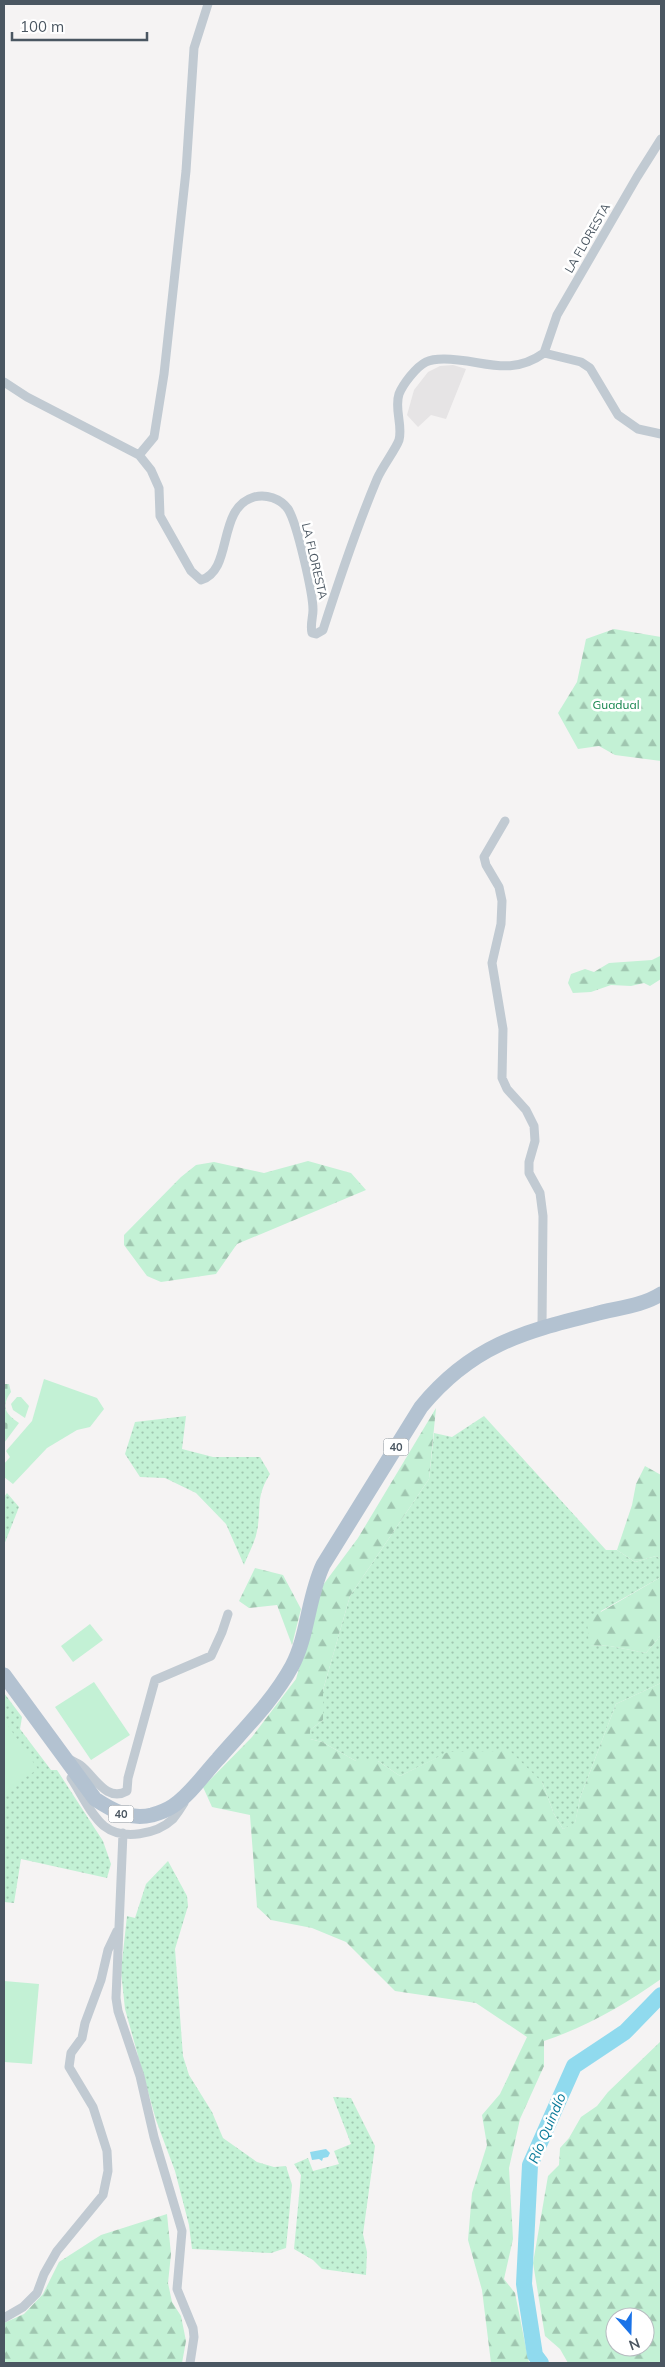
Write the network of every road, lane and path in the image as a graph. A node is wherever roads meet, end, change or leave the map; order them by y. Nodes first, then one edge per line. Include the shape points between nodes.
1 (208, 4) edge
2 (661, 139) edge
3 (544, 353) junction
4 (4, 382) edge
5 (661, 434) edge
6 (139, 455) junction
7 (505, 820) dead end
8 (661, 1294) edge
9 (542, 1328) junction
10 (228, 1614) dead end
11 (4, 1675) edge
12 (20, 1697) junction
13 (62, 1756) junction
14 (195, 1784) junction
15 (123, 1833) junction
16 (118, 1928) junction
17 (4, 2318) edge
18 (190, 2363) edge

1 - 6 street via 194,48 186,170 164,374 154,437
2 - 3 street, LA FLORESTA via 557,315
3 - 5 street via 581,362 590,368 618,415 638,429
3 - 6 street, LA FLORESTA via 525,363 505,367 467,360 434,359 419,367 399,394 398,442 376,480 323,630 316,634 311,629 312,596 287,508 272,497 253,497 244,502 230,520 216,570 201,580 191,571 160,516 159,488
4 - 6 street, LA FLORESTA
7 - 9 street via 484,857 499,887 502,901 502,924 492,963 503,1028 502,1078 507,1090 526,1110 534,1126 536,1141 529,1173 540,1193 544,1216
8 - 9 main road, 40 via 641,1303
9 - 14 main road, 40 via 483,1351 448,1377 421,1407 323,1565 292,1666 278,1688
10 - 13 street via 211,1656 155,1680 127,1791 112,1793 99,1786 82,1766
11 - 12 main road, 40
12 - 13 main road, 40
12 - 15 street via 99,1821
13 - 14 main road, 40 via 95,1799 120,1814 141,1816 163,1811 173,1806
14 - 15 street via 174,1818 164,1826 144,1833
15 - 16 street
16 - 17 street via 108,1950 82,2038 71,2053 69,2067 93,2107 107,2151 108,2171 103,2195 57,2251 37,2293 23,2307
16 - 18 street via 118,2011 140,2076 182,2231 177,2289 193,2328

